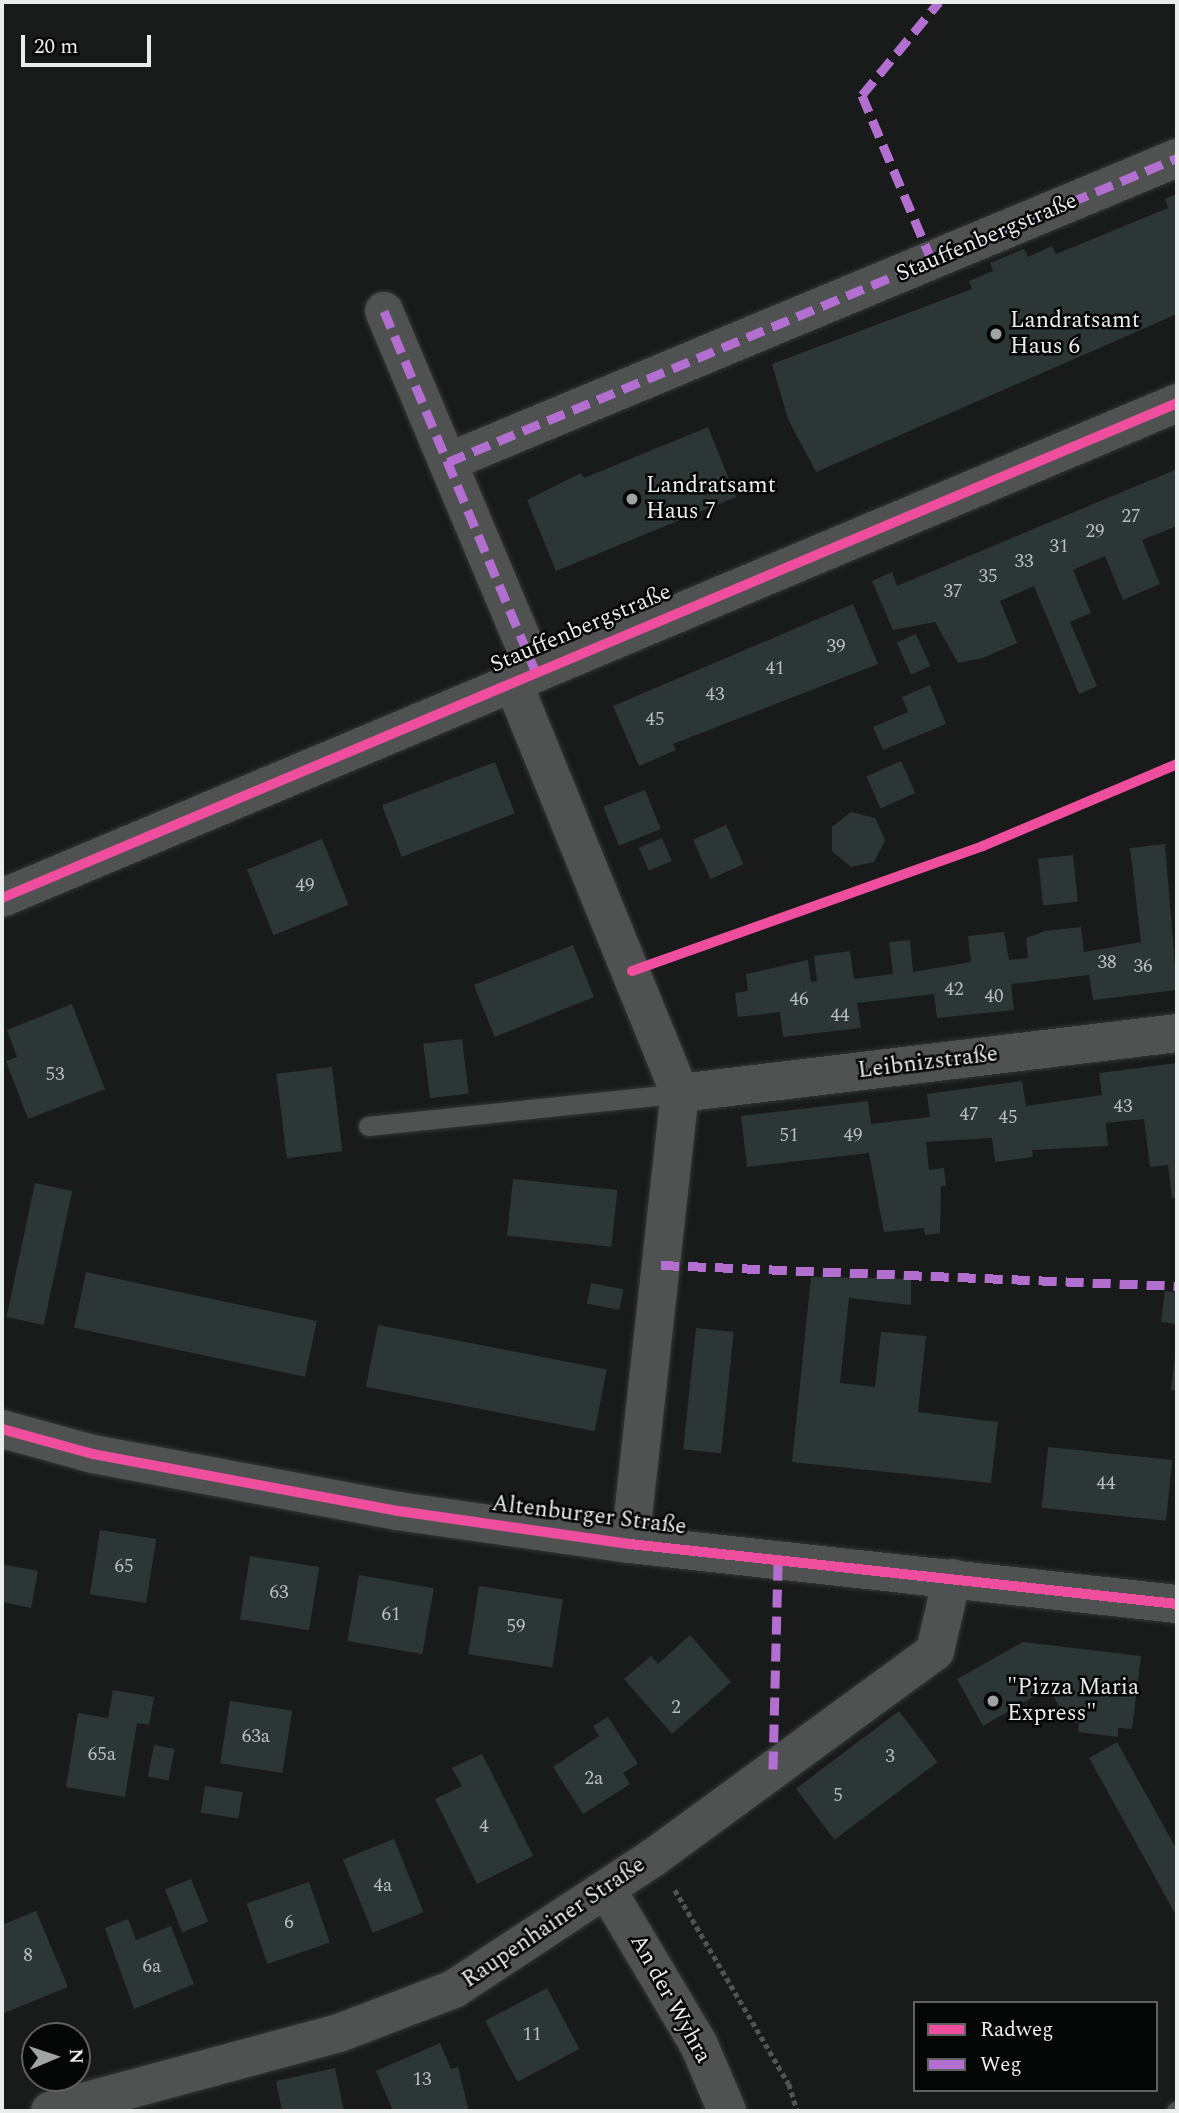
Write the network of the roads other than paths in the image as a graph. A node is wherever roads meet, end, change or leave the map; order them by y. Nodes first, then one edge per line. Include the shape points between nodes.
1 (1177, 158) edge
2 (384, 312) dead end
3 (1177, 403) edge
4 (448, 462) junction
5 (523, 676) junction
6 (2, 898) edge
7 (1177, 1033) edge
8 (680, 1093) junction
9 (368, 1126) dead end
10 (2, 1429) edge
11 (630, 1544) junction
12 (952, 1578) junction
13 (1177, 1604) edge
14 (607, 1890) junction
15 (50, 2111) edge
16 (727, 2111) edge

1 - 4 street, Stauffenbergstraße
2 - 4 street, Stauffenbergstraße
3 - 5 street, Stauffenbergstraße
4 - 5 street, Stauffenbergstraße
5 - 6 street, Stauffenbergstraße
5 - 8 street
7 - 8 street, Leibnizstraße
8 - 9 lane, Leibnizstraße
8 - 11 street
10 - 11 street, Altenburger Straße via 256,1486
11 - 12 street, Altenburger Straße
12 - 13 street, Altenburger Straße
12 - 14 street, Raupenhainer Straße via 935,1651
14 - 15 street, Raupenhainer Straße via 454,1990 339,2033
14 - 16 street, An der Wyhra via 699,2045

